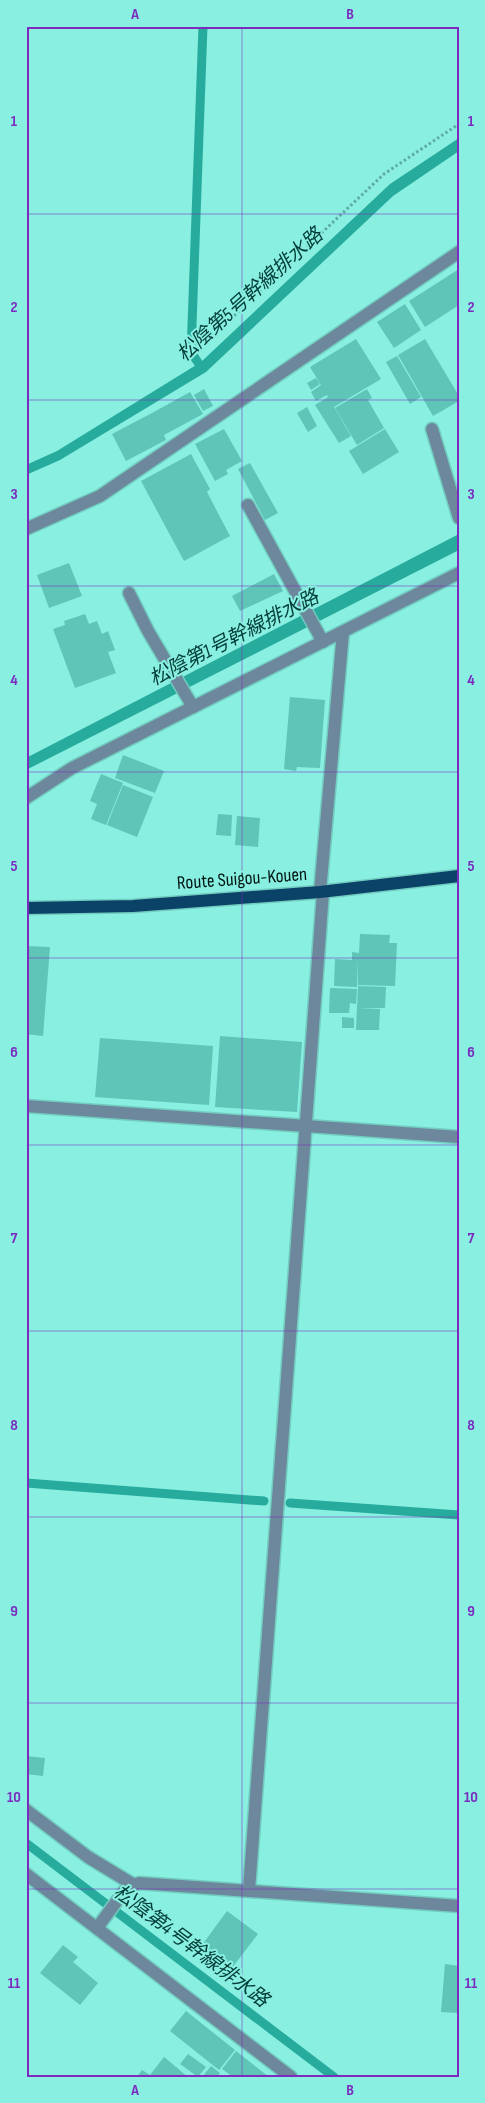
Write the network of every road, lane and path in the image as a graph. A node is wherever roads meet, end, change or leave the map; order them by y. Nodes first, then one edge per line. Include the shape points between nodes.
1 (459, 124) edge
2 (459, 252) edge
3 (205, 343) dead end
4 (432, 429) dead end
5 (248, 505) dead end
6 (459, 518) edge
7 (26, 528) edge
8 (459, 573) edge
9 (129, 593) dead end
10 (343, 632) junction
11 (320, 638) junction
12 (191, 704) junction
13 (26, 798) edge
14 (459, 876) edge
15 (322, 892) junction
16 (26, 908) edge
17 (26, 1106) edge
18 (306, 1125) junction
19 (459, 1138) edge
20 (26, 1810) edge
21 (26, 1874) edge
22 (134, 1885) junction
23 (249, 1890) junction
24 (459, 1906) edge
25 (99, 1925) junction
26 (291, 2077) edge

1 - 3 path via 384,174
2 - 7 street via 100,496
4 - 6 street
5 - 11 street
8 - 10 street
9 - 12 street
10 - 11 street
10 - 15 street
11 - 12 street
12 - 13 street via 72,768
14 - 15 main road, Route Suigou-Kouen
15 - 16 main road, Route Suigou-Kouen via 133,906
15 - 18 street
17 - 18 street
18 - 19 street
18 - 23 street
20 - 22 street via 88,1857
21 - 25 street
22 - 23 street
22 - 25 street via 125,1890
23 - 24 street
25 - 26 street

